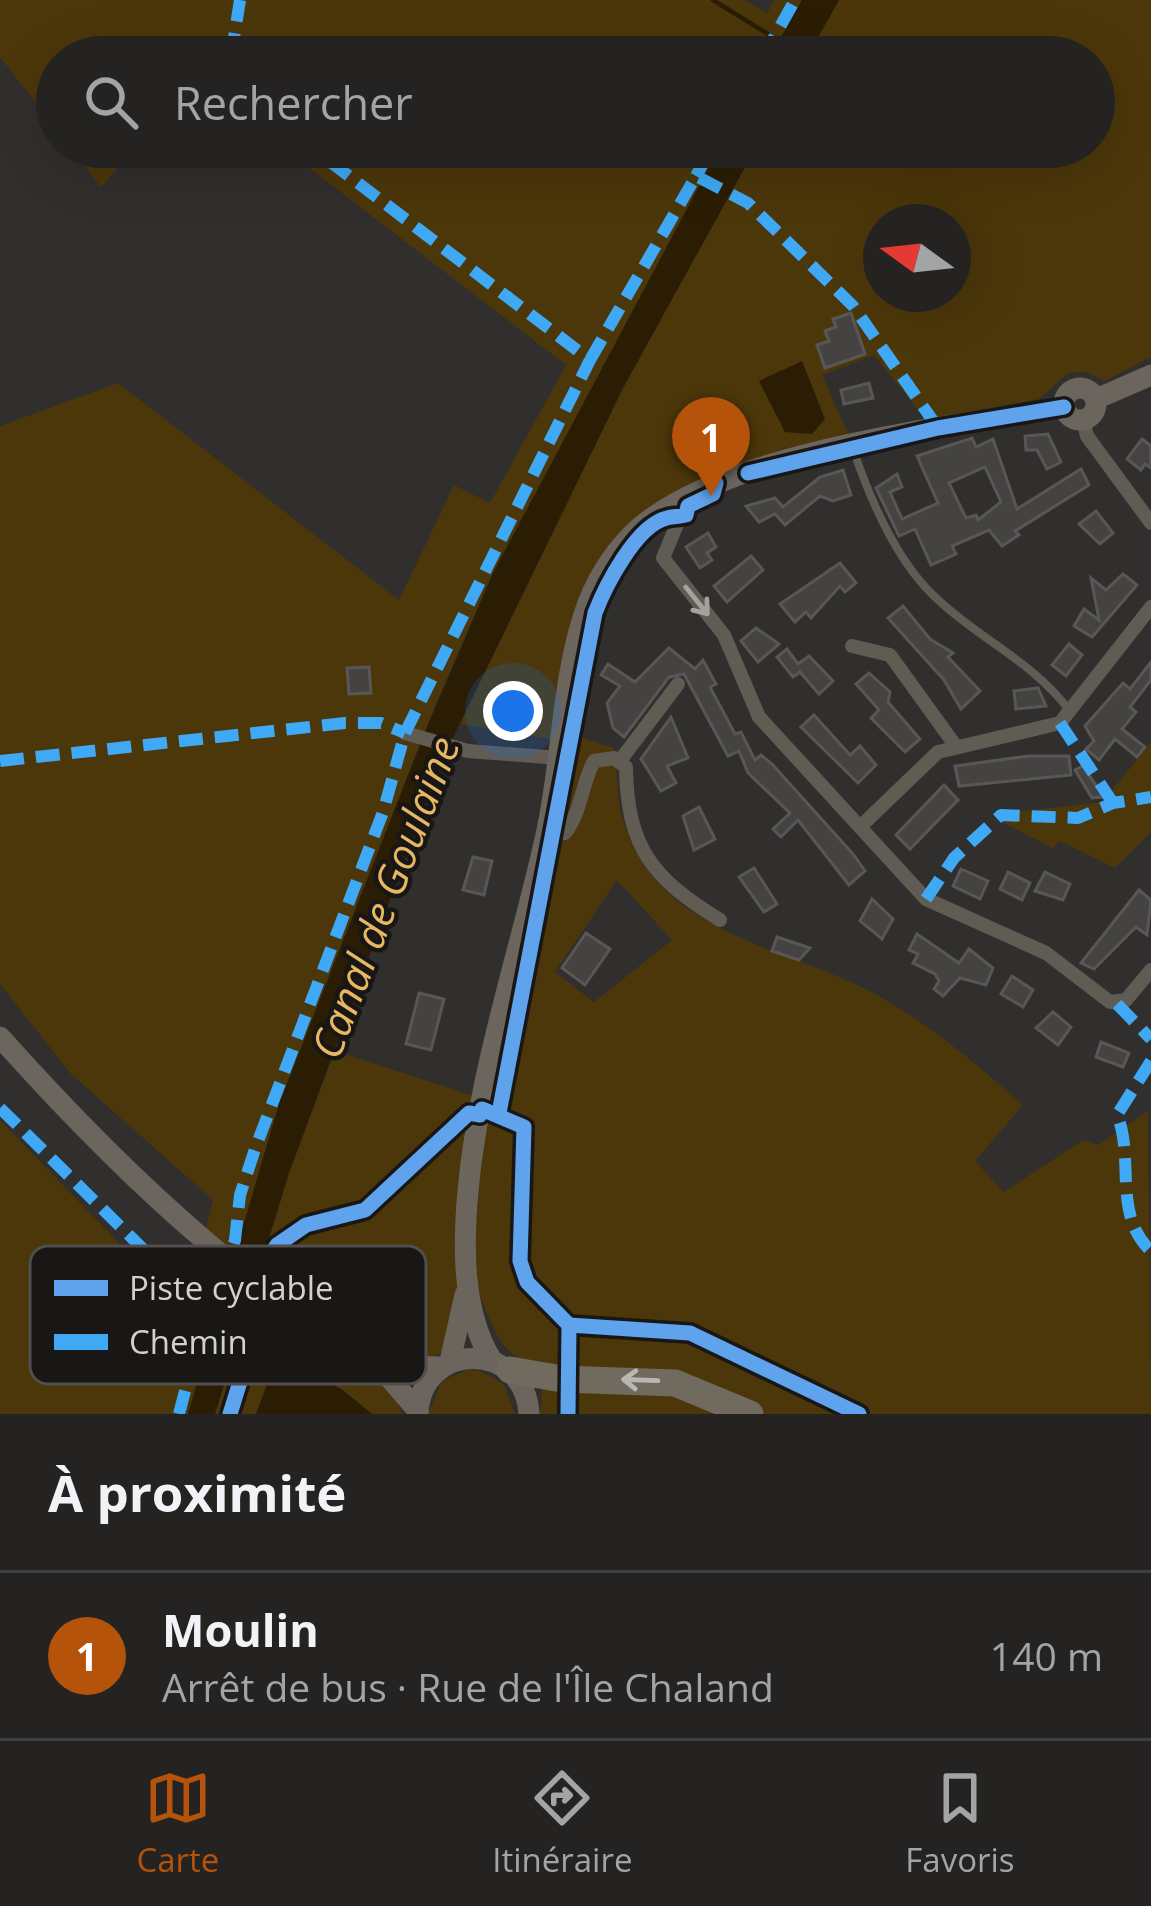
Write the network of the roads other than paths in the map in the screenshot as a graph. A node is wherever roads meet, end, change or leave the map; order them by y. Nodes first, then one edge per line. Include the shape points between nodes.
1 (1151, 375) edge
2 (1073, 414) junction
3 (853, 447) junction
4 (675, 502) junction
5 (1151, 524) edge
6 (1151, 607) edge
7 (852, 646) dead end
8 (678, 684) dead end
9 (1070, 711) junction
10 (410, 735) dead end
11 (955, 745) junction
12 (560, 758) junction
13 (619, 761) junction
14 (860, 827) junction
15 (546, 834) junction
16 (720, 920) dead end
17 (1151, 970) edge
18 (0, 1037) edge
19 (213, 1246) edge
20 (467, 1276) junction
21 (445, 1364) junction
22 (501, 1364) junction
23 (426, 1366) edge
24 (400, 1384) edge
25 (418, 1413) edge
26 (529, 1414) edge
27 (750, 1414) edge

1 - 2 street via 1096,399 1074,388
2 - 3 street
2 - 5 street
3 - 4 street via 724,480
3 - 9 lane via 875,507 933,595 1048,682
4 - 12 street via 619,550 589,600
4 -> 14 street via 680,517 663,558 724,634 752,706
6 - 9 street
7 - 11 street via 890,655
8 - 13 street
9 - 11 street via 1052,729
10 - 12 street via 468,751
11 - 14 street
12 - 15 street
13 - 15 street via 594,761 577,818 565,833
13 - 16 street via 628,818 658,876
14 - 17 street via 926,899 1046,952 1110,1002 1126,1000
15 - 20 street via 471,1162
18 - 19 street via 94,1140
20 - 21 street
20 - 22 street via 476,1327
21 - 22 street
21 - 23 street
21 - 25 street via 424,1387
22 - 26 street via 525,1392
27 -> 22 highway via 675,1383 562,1379
24 - 25 street

